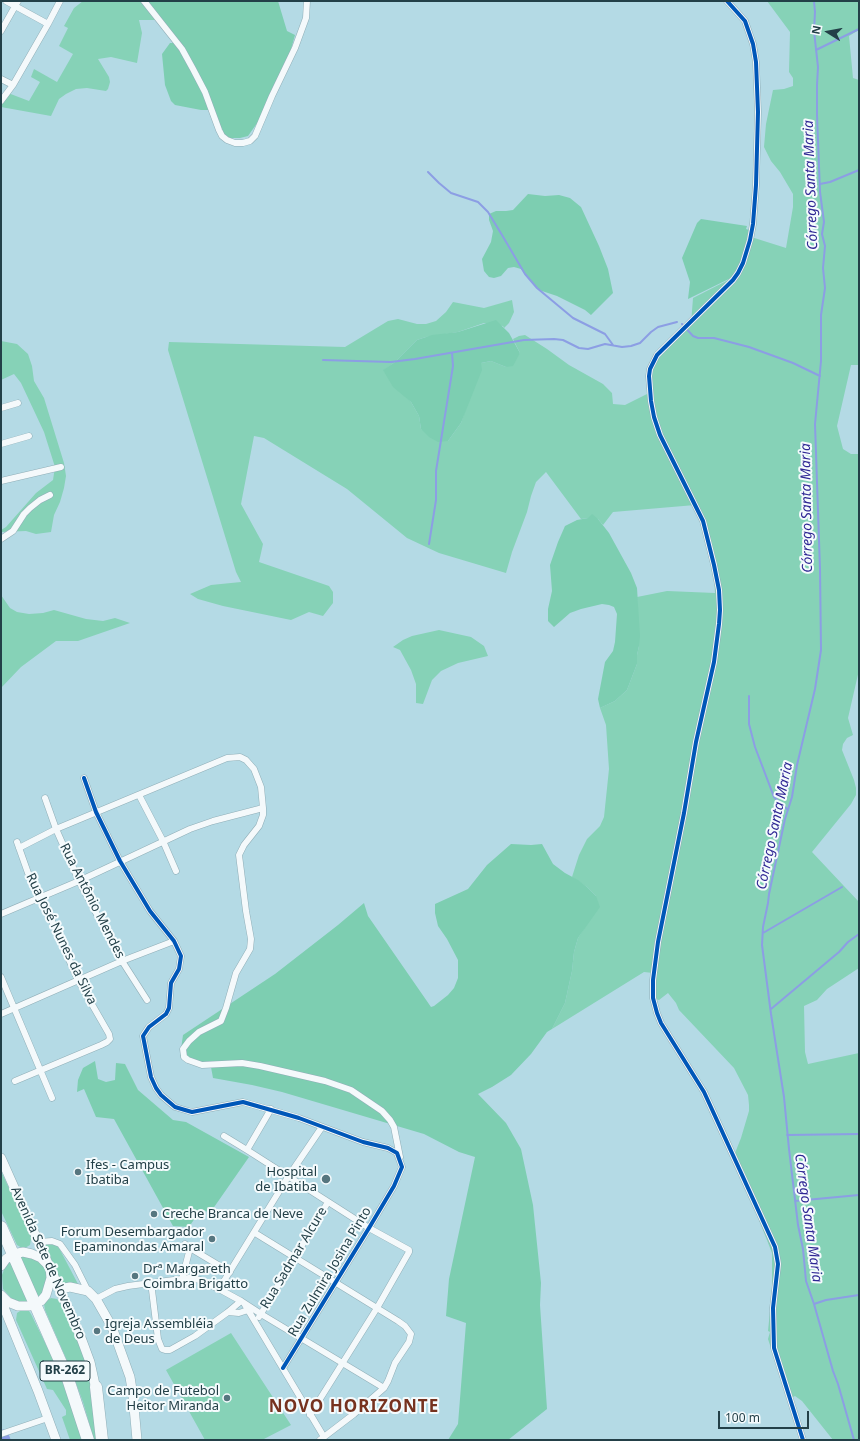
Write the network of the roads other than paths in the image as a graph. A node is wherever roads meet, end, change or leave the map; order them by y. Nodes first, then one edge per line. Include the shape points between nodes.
1 (6, 1) edge
2 (60, 1) edge
3 (144, 1) edge
4 (307, 1) edge
5 (728, 1) edge
6 (17, 4) edge
7 (48, 24) junction
8 (1, 31) edge
9 (1, 79) edge
10 (13, 85) junction
11 (1, 101) edge
12 (18, 403) dead end
13 (1, 408) edge
14 (29, 436) dead end
15 (1, 444) edge
16 (61, 467) dead end
17 (1, 481) edge
18 (50, 495) dead end
19 (1, 539) edge
20 (84, 778) dead end
21 (139, 795) junction
22 (45, 798) dead end
23 (263, 808) junction
24 (96, 812) junction
25 (56, 829) junction
26 (163, 842) junction
27 (120, 861) junction
28 (176, 871) dead end
29 (79, 881) junction
30 (41, 896) junction
31 (1, 914) edge
32 (174, 940) junction
33 (122, 961) junction
34 (1, 976) edge
35 (78, 980) junction
36 (147, 1000) dead end
37 (15, 1008) junction
38 (1, 1014) edge
39 (40, 1070) junction
40 (15, 1082) dead end
41 (52, 1098) dead end
42 (271, 1109) junction
43 (322, 1126) junction
44 (224, 1136) dead end
45 (247, 1150) junction
46 (1, 1158) edge
47 (402, 1167) junction
48 (288, 1177) junction
49 (328, 1202) junction
50 (1, 1227) edge
51 (369, 1228) junction
52 (255, 1233) junction
53 (39, 1242) junction
54 (185, 1244) dead end
55 (190, 1248) junction
56 (13, 1254) junction
57 (295, 1258) junction
58 (1, 1266) edge
59 (50, 1267) junction
60 (230, 1272) junction
61 (182, 1279) junction
62 (151, 1282) junction
63 (335, 1283) junction
64 (219, 1289) junction
65 (88, 1291) junction
66 (60, 1293) junction
67 (1, 1295) edge
68 (46, 1295) junction
69 (96, 1299) junction
70 (1, 1300) edge
71 (243, 1302) junction
72 (35, 1304) junction
73 (18, 1306) junction
74 (377, 1308) junction
75 (248, 1310) junction
76 (228, 1312) junction
77 (261, 1314) junction
78 (10, 1322) junction
79 (256, 1322) junction
80 (302, 1338) junction
81 (343, 1363) junction
82 (283, 1368) junction
83 (96, 1387) junction
84 (384, 1388) junction
85 (310, 1415) junction
86 (48, 1418) junction
87 (1, 1434) edge
88 (322, 1438) edge
89 (56, 1440) edge
90 (88, 1440) edge
91 (102, 1440) edge
92 (107, 1440) edge
93 (137, 1440) edge
94 (803, 1440) edge

1 - 6 street
2 - 7 street
3 - 4 street via 182,49 194,69 222,136 235,143 243,143 255,136 295,48 306,18
5 - 94 street via 745,21 756,62 756,185 751,234 747,250 733,280 657,355 649,376 651,401 660,435 703,521 719,590 720,610 714,662 658,942 653,998 661,1023 705,1096 775,1247 778,1264 773,1308 774,1348
6 - 7 street
6 - 8 street
7 - 10 street
9 - 10 street
10 - 11 street
12 - 13 street
14 - 15 street
16 - 17 street
18 - 19 street via 30,508 13,531
20 - 24 street
21 - 23 street via 227,758 240,757 254,769 261,788
21 - 24 street
21 - 26 street
22 - 25 street, Rua Antônio Mendes
23 - 26 street via 198,826
23 - 47 street via 260,826 239,855 251,939 250,949 236,973 221,1021 199,1032 189,1041 183,1049 184,1057 202,1065 242,1063 260,1066 325,1081 351,1090 382,1111 390,1120 394,1127
24 - 25 street
24 - 27 street
25 - 29 street, Rua Antônio Mendes
25 - 30 street, Rua José Nunes da Silva via 18,845 28,873
26 - 27 street
26 - 28 street
27 - 29 street
27 - 32 street via 150,910
29 - 30 street
29 - 33 street, Rua Antônio Mendes
30 - 31 street
30 - 35 street, Rua José Nunes da Silva
32 - 33 street
32 - 42 street via 181,956 181,963 171,983 169,1008 166,1014 146,1031 143,1039 151,1077 156,1088 175,1107 192,1112 243,1102
33 - 35 street
33 - 36 street, Rua Antônio Mendes
34 - 37 street
35 - 37 street
35 - 39 street, Rua José Nunes da Silva via 110,1039
37 - 38 street
37 - 39 street
39 - 40 street
39 - 41 street
42 - 43 street
42 - 45 street
43 - 47 street via 363,1142 388,1148 397,1153
43 - 48 street
44 - 45 street
45 - 48 street
46 - 53 street, Avenida Sete de Novembro
47 - 51 street, Rua Zulmira Josina Pinto via 394,1186
48 - 49 street
48 - 52 street
49 - 51 street
49 - 57 street, Rua Sadmar Alcure
50 - 56 highway, BR-262
51 - 63 street, Rua Zulmira Josina Pinto
51 - 74 street via 409,1250
52 - 57 street
52 - 60 street
53 - 59 street, Avenida Sete de Novembro
53 - 65 street via 52,1241 60,1244
54 - 55 street
55 - 60 street
55 - 61 street
56 - 58 street
56 - 59 street via 32,1254 41,1258
56 - 72 highway, BR-262
57 - 63 street
57 - 77 street, Rua Sadmar Alcure
59 - 66 street, Avenida Sete de Novembro
59 - 68 street via 50,1285
60 - 64 street
61 - 62 street
61 - 64 street via 194,1278
62 - 69 street via 115,1289
62 - 76 street via 158,1340 162,1349 170,1350 187,1341
63 - 74 street
63 - 80 street, Rua Zulmira Josina Pinto
64 - 71 street
65 - 66 street via 70,1287
65 - 69 street
66 - 68 street
66 - 83 street, Avenida Sete de Novembro via 85,1347
67 - 73 street via 8,1302
68 - 72 street
69 - 93 street via 112,1327 130,1377
70 - 78 street
71 - 75 street
71 - 76 street
71 - 77 street
72 - 73 street
72 - 90 highway, BR-262 via 68,1379
73 - 78 street
74 - 81 street
74 - 84 street via 405,1326 411,1334
75 - 76 street via 239,1313
75 - 79 street
77 - 79 street, Rua Sadmar Alcure
77 - 80 street
78 - 86 street
79 - 82 street
80 - 81 street
80 - 82 street, Rua Zulmira Josina Pinto
81 - 84 street
81 - 85 street
82 - 85 street
83 - 91 highway
83 - 92 street, Avenida Sete de Novembro
84 - 88 street
85 - 88 street
86 - 87 street
86 - 89 street

